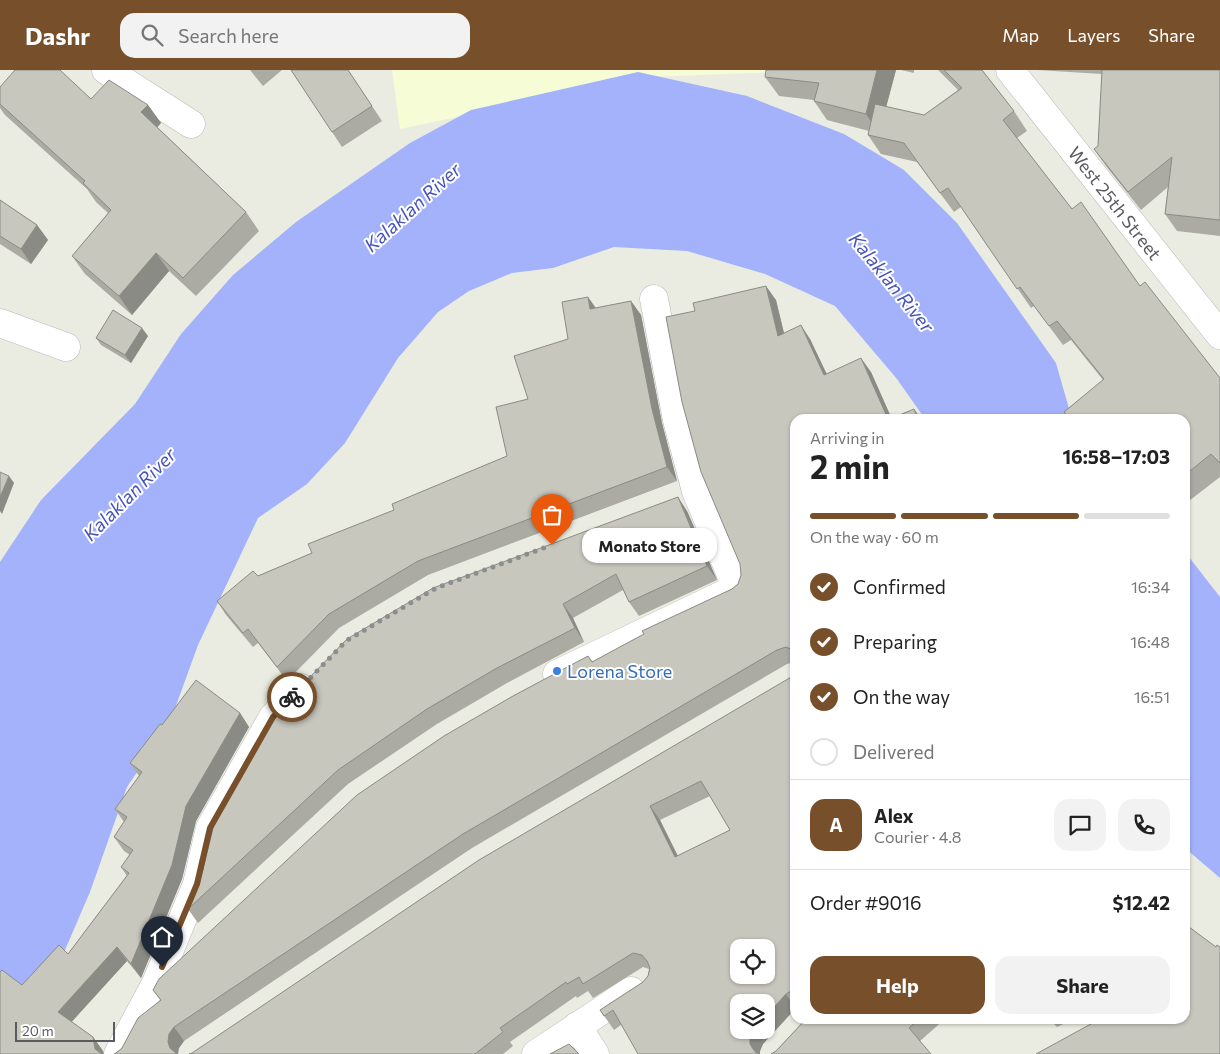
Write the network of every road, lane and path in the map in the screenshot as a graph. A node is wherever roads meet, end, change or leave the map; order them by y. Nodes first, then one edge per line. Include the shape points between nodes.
1 (106, 70) edge
2 (1010, 70) edge
3 (190, 124) dead end
4 (654, 299) dead end
5 (0, 323) edge
6 (1220, 336) edge
7 (66, 347) dead end
8 (696, 491) junction
9 (669, 501) edge
10 (320, 668) edge
11 (533, 686) edge
12 (199, 943) edge
13 (156, 983) junction
14 (644, 983) edge
15 (577, 1026) junction
16 (118, 1054) edge
17 (536, 1054) edge
18 (595, 1054) edge

1 - 3 street
2 - 6 street, West 25th Street
4 - 8 street via 677,420
5 - 7 street
8 - 9 street
8 - 11 street via 735,589
10 - 13 street via 273,717 210,828 197,884
12 - 13 street
13 - 16 street
14 - 15 street
15 - 17 street
15 - 18 street

